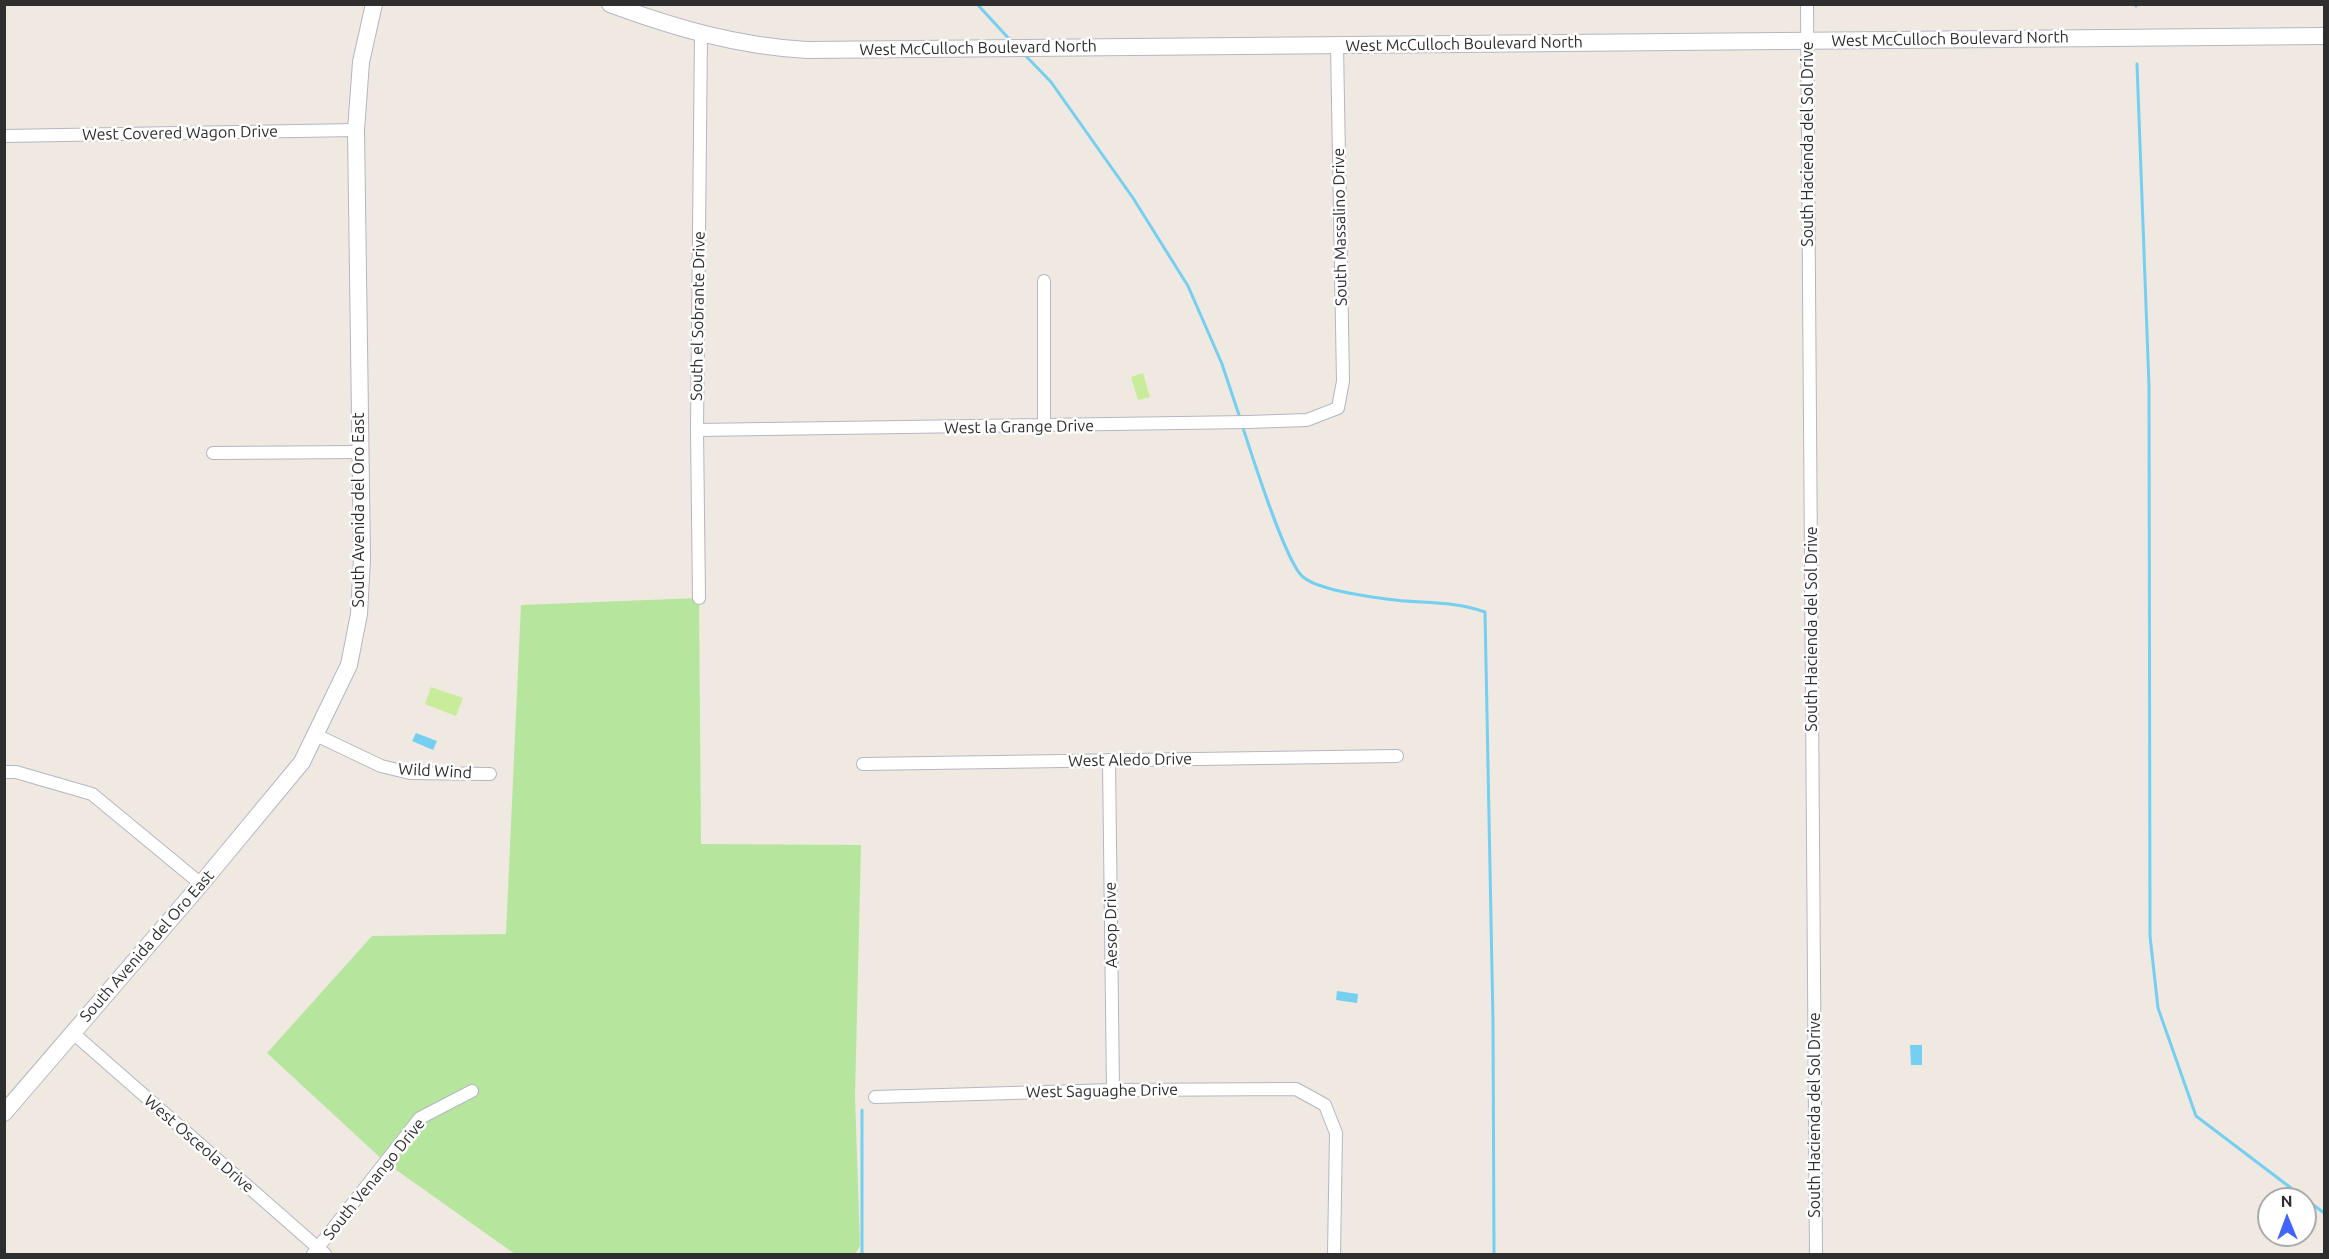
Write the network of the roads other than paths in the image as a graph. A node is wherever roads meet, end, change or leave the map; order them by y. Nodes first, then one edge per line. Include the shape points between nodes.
1 (374, 4) edge
2 (610, 4) edge
3 (1807, 4) edge
4 (701, 35) junction
5 (2325, 36) edge
6 (1807, 40) junction
7 (1337, 45) junction
8 (356, 130) junction
9 (4, 136) edge
10 (1044, 281) dead end
11 (1338, 408) joint
12 (1044, 427) junction
13 (697, 430) junction
14 (359, 452) junction
15 (213, 453) dead end
16 (699, 597) dead end
17 (316, 735) junction
18 (1397, 756) dead end
19 (1109, 760) junction
20 (863, 764) dead end
21 (4, 772) edge
22 (490, 774) dead end
23 (201, 884) junction
24 (73, 1033) junction
25 (1113, 1090) junction
26 (472, 1091) dead end
27 (875, 1097) dead end
28 (4, 1113) edge
29 (318, 1252) edge
30 (1334, 1254) edge
31 (1816, 1254) edge

1 - 8 main road, South Avenida del Oro East via 361,62
2 - 4 main road, West McCulloch Boulevard North
3 - 6 street, South Hacienda del Sol Drive
4 - 7 main road, West McCulloch Boulevard North via 807,50
4 - 13 street, South el Sobrante Drive
5 - 6 main road, West McCulloch Boulevard North
6 - 7 main road, West McCulloch Boulevard North
6 - 31 street, South Hacienda del Sol Drive
7 - 11 street, South Massalino Drive via 1342,381
8 - 9 street, West Covered Wagon Drive
8 - 14 main road, South Avenida del Oro East
10 - 12 street
11 - 12 street, West la Grange Drive via 1307,420
12 - 13 street, West la Grange Drive
13 - 16 street, South el Sobrante Drive
14 - 15 street
14 - 17 main road, South Avenida del Oro East via 363,559 359,614 350,665
17 - 22 street, Wild Wind via 400,771
17 - 23 main road, South Avenida del Oro East via 302,762
18 - 19 street, West Aledo Drive
19 - 20 street, West Aledo Drive
19 - 25 street, Aesop Drive
21 - 23 street via 92,794
23 - 24 main road, South Avenida del Oro East
24 - 28 main road, South Avenida del Oro East
24 - 29 street, West Osceola Drive
25 - 27 street, West Saguaghe Drive
25 - 30 street, West Saguaghe Drive via 1296,1089 1325,1105 1336,1134
26 - 29 street, South Venango Drive via 420,1118

